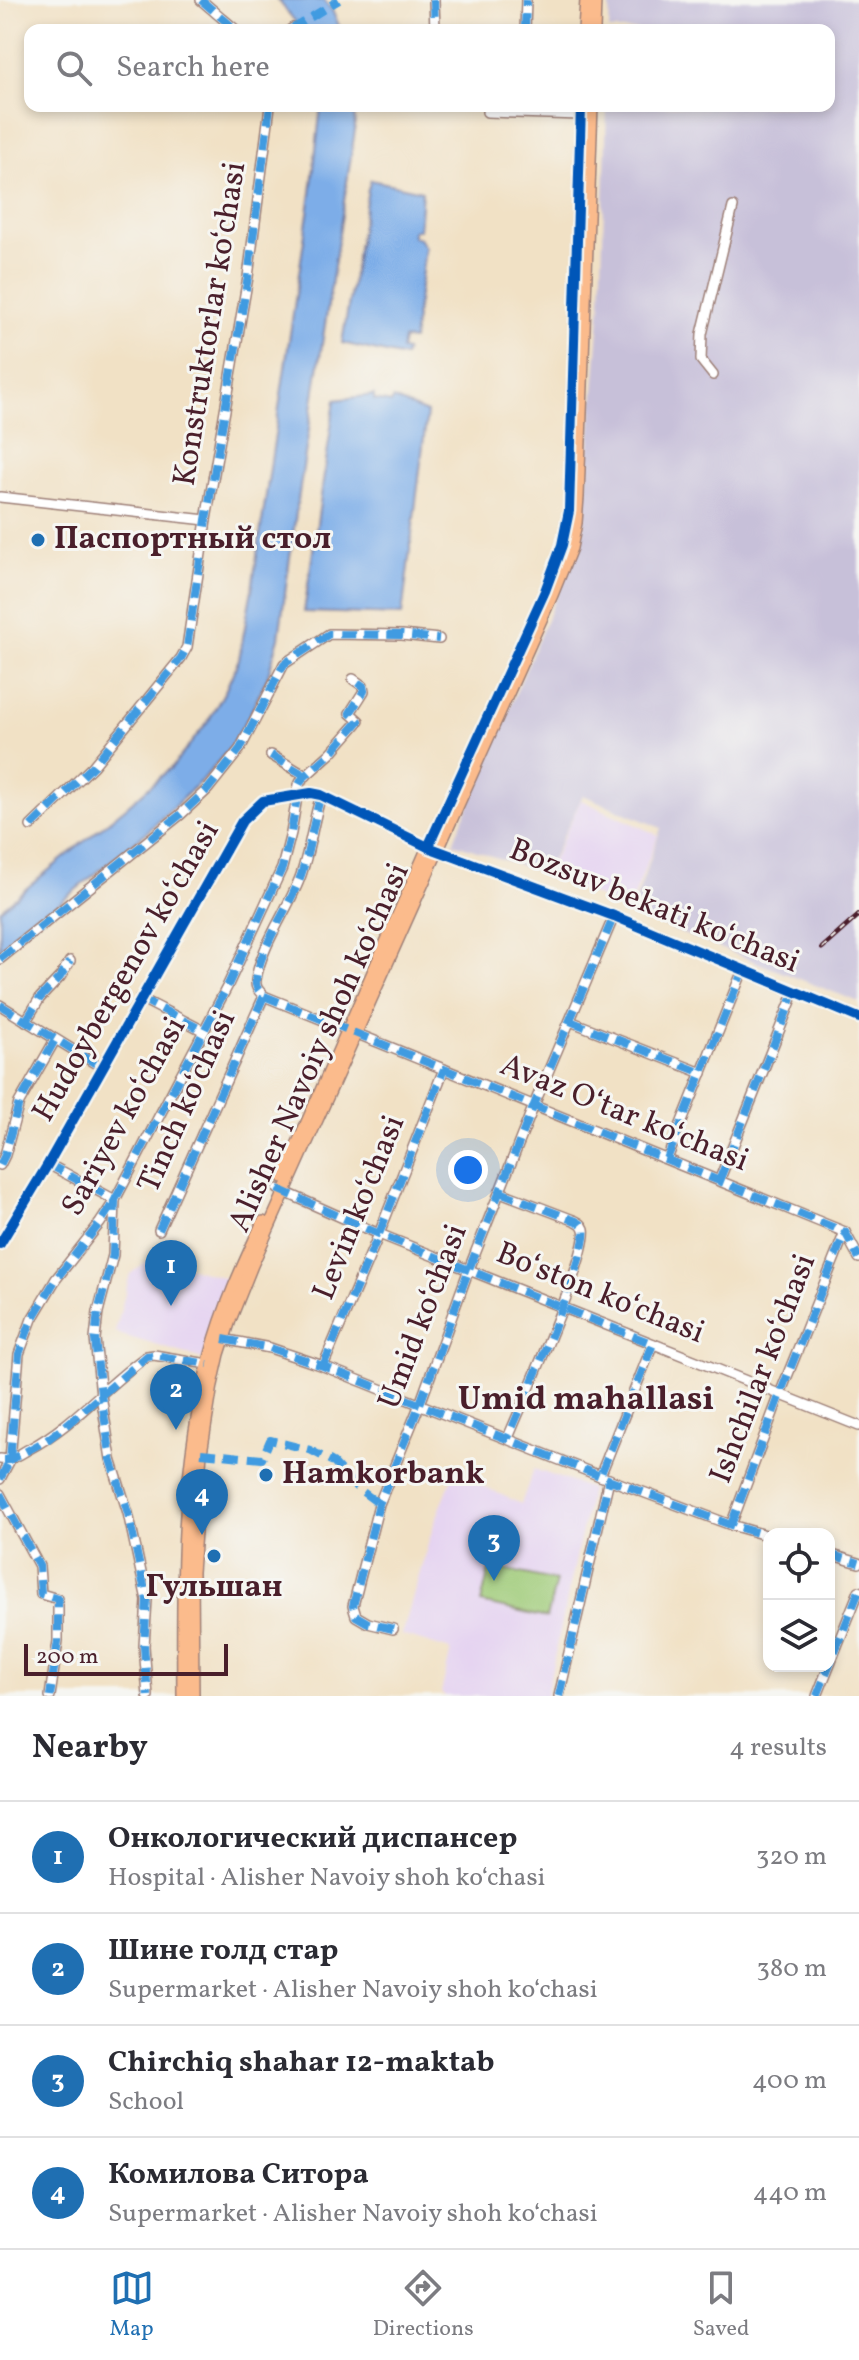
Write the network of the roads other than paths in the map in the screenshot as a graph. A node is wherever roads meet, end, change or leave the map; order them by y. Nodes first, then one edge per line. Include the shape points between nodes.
1 (201, 0) edge
2 (434, 0) edge
3 (526, 0) edge
4 (586, 0) edge
5 (595, 0) edge
6 (229, 24) edge
7 (435, 24) edge
8 (525, 24) edge
9 (584, 24) edge
10 (594, 24) edge
11 (269, 112) edge
12 (581, 112) edge
13 (592, 112) edge
14 (733, 207) dead end
15 (713, 375) dead end
16 (0, 497) edge
17 (206, 520) junction
18 (439, 639) dead end
19 (353, 679) dead end
20 (271, 755) dead end
21 (306, 776) junction
22 (321, 795) junction
23 (297, 796) junction
24 (31, 826) dead end
25 (432, 848) junction
26 (614, 916) junction
27 (0, 959) edge
28 (70, 961) dead end
29 (743, 970) junction
30 (795, 991) junction
31 (264, 996) junction
32 (140, 998) junction
33 (0, 1005) edge
34 (859, 1018) edge
35 (26, 1021) junction
36 (570, 1021) junction
37 (204, 1031) junction
38 (352, 1033) junction
39 (55, 1040) junction
40 (101, 1067) junction
41 (444, 1069) junction
42 (702, 1073) junction
43 (534, 1105) junction
44 (667, 1159) junction
45 (48, 1164) junction
46 (0, 1165) edge
47 (719, 1181) junction
48 (281, 1191) junction
49 (500, 1192) junction
50 (115, 1200) junction
51 (4, 1228) edge
52 (159, 1230) dead end
53 (845, 1232) junction
54 (379, 1234) junction
55 (0, 1244) edge
56 (859, 1258) edge
57 (469, 1269) junction
58 (562, 1306) junction
59 (223, 1339) junction
60 (653, 1344) junction
61 (208, 1364) junction
62 (323, 1366) junction
63 (780, 1394) junction
64 (101, 1395) junction
65 (420, 1404) junction
66 (859, 1426) edge
67 (508, 1438) junction
68 (5, 1460) edge
69 (605, 1478) junction
70 (0, 1479) edge
71 (0, 1494) edge
72 (731, 1525) junction
73 (763, 1534) edge
74 (835, 1556) edge
75 (859, 1563) edge
76 (859, 1591) edge
77 (393, 1629) dead end
78 (50, 1696) edge
79 (148, 1696) edge
80 (183, 1696) edge
81 (193, 1696) edge
82 (559, 1696) edge
83 (817, 1696) edge

1 - 6 street
2 - 7 street
3 - 8 street
4 - 9 main road
5 - 10 main road
11 - 17 street, Konstruktorlar ko‘chasi via 248,277
12 - 25 main road, Alisher Navoiy shoh koʻchasi via 565,536
13 - 25 main road, Alisher Navoiy shoh koʻchasi via 574,536 552,595
14 - 15 street via 702,334 701,360
16 - 17 street
17 - 24 street, Konstruktorlar ko‘chasi via 181,658 107,750
18 - 27 street via 329,634 284,664 240,749 208,789
19 - 21 street via 364,691 350,713 359,721
20 - 21 street
21 - 23 street, Sariyev ko‘chasi
22 - 23 street
22 - 25 street
22 - 31 street, Tinch ko‘chasi via 302,872 259,969 257,988
23 - 32 street, Hudoybergenov ko‘chasi via 263,801 242,821
23 - 37 street, Sariyev ko‘chasi via 282,868
25 - 26 street, Bozsuv bekati ko‘chasi
25 - 38 main road, Alisher Navoiy shoh koʻchasi
26 - 29 street, Bozsuv bekati ko‘chasi
26 - 36 street, Umid ko‘chasi
28 - 35 street
29 - 30 street, Bozsuv bekati ko‘chasi
29 - 42 street
30 - 34 street, Bozsuv bekati ko‘chasi
30 - 47 street
31 - 38 street, Tinch ko‘chasi
31 - 52 street, Tinch ko‘chasi
32 - 37 street
32 - 40 street, Hudoybergenov ko‘chasi
33 - 35 street
35 - 39 street
36 - 42 street
36 - 43 street, Umid ko‘chasi
37 - 50 street, Sariyev ko‘chasi
38 - 41 street, Avaz O‘tar ko‘chasi
38 - 48 main road, Alisher Navoiy shoh koʻchasi
39 - 40 street
39 - 46 street via 19,1103
40 - 45 street, Hudoybergenov ko‘chasi
41 - 43 street, Avaz O‘tar ko‘chasi
41 - 54 street, Levin ko‘chasi
42 - 44 street
43 - 44 street, Avaz O‘tar ko‘chasi
43 - 49 street, Umid ko‘chasi
44 - 47 street, Avaz O‘tar ko‘chasi
45 - 50 street
45 - 51 street, Hudoybergenov ko‘chasi
47 - 53 street, Avaz O‘tar ko‘chasi
48 - 54 street, Bo‘ston ko‘chasi
48 - 59 main road, Alisher Navoiy shoh koʻchasi
48 - 61 main road, Alisher Navoiy shoh koʻchasi via 236,1282
49 - 57 street, Umid ko‘chasi
49 - 58 street via 582,1225 580,1255
50 - 64 street via 113,1255 95,1339
50 - 68 street, Sariyev ko‘chasi via 32,1319 19,1354
51 - 55 street, Hudoybergenov ko‘chasi
53 - 56 street
53 - 63 street, Ishchilar ko‘chasi
54 - 57 street, Bo‘ston ko‘chasi
54 - 62 street, Levin ko‘chasi
57 - 58 street, Bo‘ston ko‘chasi
57 - 65 street, Umid ko‘chasi
58 - 60 street, Bo‘ston ko‘chasi
58 - 67 street
59 - 62 street
59 - 81 main road, Alisher Navoiy shoh koʻchasi via 196,1498
60 - 63 street, Bo‘ston ko‘chasi
60 - 69 street
61 - 64 street via 147,1356
61 - 80 main road, Alisher Navoiy shoh koʻchasi via 186,1520
62 - 65 street
63 - 66 street, Bo‘ston ko‘chasi
63 - 72 street, Ishchilar ko‘chasi
64 - 68 street via 47,1440
64 - 79 street via 111,1459 147,1600
65 - 67 street
65 - 77 street, Umid ko‘chasi via 379,1504 353,1606 356,1616 368,1623
67 - 69 street
68 - 70 street, Sariyev ko‘chasi
69 - 72 street
69 - 82 street
71 - 78 street via 39,1566 40,1593 58,1599
72 - 73 street
74 - 75 street
76 - 83 street

